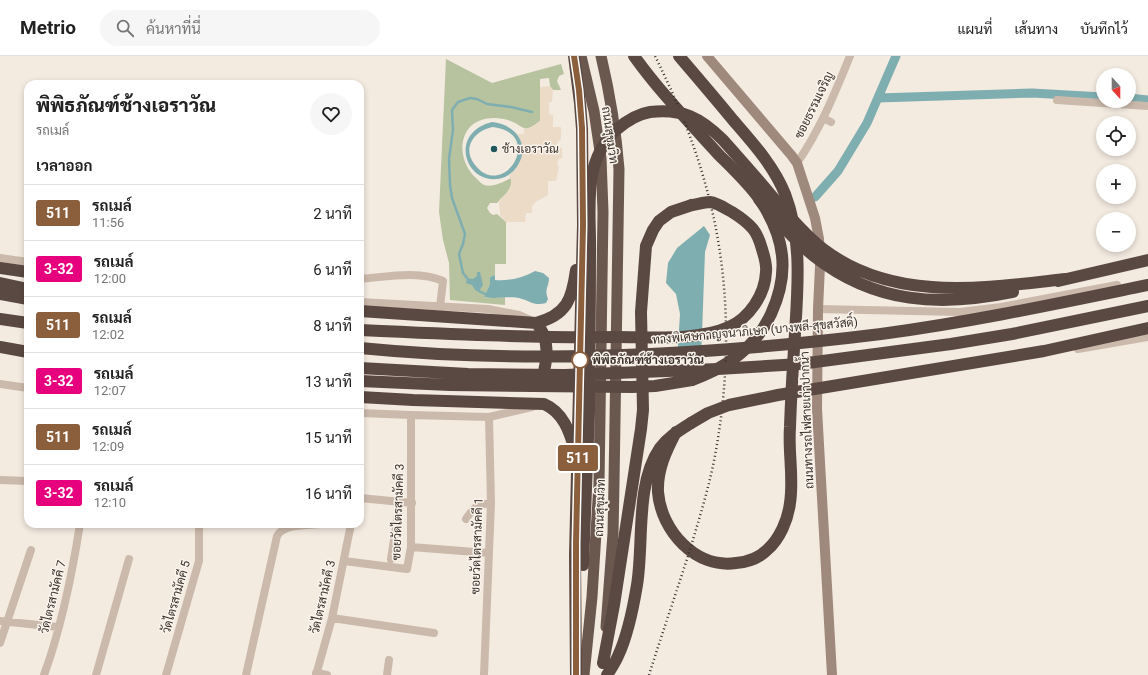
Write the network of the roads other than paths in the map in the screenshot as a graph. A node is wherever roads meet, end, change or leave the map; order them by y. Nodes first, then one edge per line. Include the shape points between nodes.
1 (574, 56) edge
2 (582, 56) edge
3 (601, 56) edge
4 (634, 56) edge
5 (679, 56) edge
6 (707, 56) edge
7 (850, 56) edge
8 (1057, 100) dead end
9 (1148, 106) edge
10 (822, 118) junction
11 (831, 122) dead end
12 (797, 163) junction
13 (759, 199) junction
14 (583, 225) junction
15 (0, 258) edge
16 (1148, 260) edge
17 (24, 261) edge
18 (0, 268) edge
19 (24, 271) edge
20 (364, 279) edge
21 (1066, 279) junction
22 (1148, 280) edge
23 (0, 284) edge
24 (1148, 285) edge
25 (24, 288) edge
26 (0, 294) edge
27 (24, 298) edge
28 (364, 302) edge
29 (440, 306) junction
30 (1148, 306) edge
31 (818, 309) junction
32 (364, 311) edge
33 (0, 319) edge
34 (536, 322) junction
35 (24, 323) edge
36 (1148, 328) edge
37 (364, 330) edge
38 (642, 337) edge
39 (642, 337) edge
40 (642, 337) edge
41 (642, 337) edge
42 (1148, 337) edge
43 (0, 347) edge
44 (364, 348) edge
45 (24, 351) edge
46 (364, 368) edge
47 (364, 376) edge
48 (364, 381) edge
49 (0, 384) edge
50 (24, 387) edge
51 (818, 393) junction
52 (364, 397) edge
53 (544, 404) junction
54 (364, 413) edge
55 (411, 416) junction
56 (488, 417) junction
57 (676, 432) junction
58 (578, 468) junction
59 (0, 480) edge
60 (24, 481) edge
61 (364, 498) edge
62 (400, 502) junction
63 (412, 503) junction
64 (491, 504) junction
65 (466, 519) dead end
66 (79, 528) edge
67 (199, 528) edge
68 (286, 528) edge
69 (350, 528) edge
70 (411, 547) junction
71 (31, 550) dead end
72 (488, 553) junction
73 (391, 558) dead end
74 (129, 560) dead end
75 (344, 561) junction
76 (332, 618) junction
77 (576, 618) junction
78 (3, 622) edge
79 (58, 628) junction
80 (434, 633) dead end
81 (0, 643) edge
82 (389, 660) dead end
83 (602, 669) edge
84 (316, 674) edge
85 (44, 675) edge
86 (96, 675) edge
87 (166, 675) edge
88 (246, 675) edge
89 (327, 675) edge
90 (387, 675) edge
91 (484, 675) edge
92 (576, 675) edge
93 (584, 675) edge
94 (608, 675) edge
95 (832, 675) edge

1 - 14 highway via 582,128
2 - 93 highway, ถนนสุขุมวิท via 601,158 603,212 599,484
3 - 83 highway, ถนนสุขุมวิท via 612,104 619,169 614,482
4 - 13 highway via 658,87
5 - 57 highway via 761,154 784,192 795,227 797,306 789,442 790,502 787,518 776,541 767,551 746,562 731,564 698,557 676,537 662,511 658,495 658,480 664,454
6 - 12 main road, ถนนทางรถไฟสายเก่าปากน้ำ
7 - 10 street, ซอยธรรมเจริญ
8 - 9 street
10 - 11 street
10 - 12 street, ซอยธรรมเจริญ
12 - 31 main road, ถนนทางรถไฟสายเก่าปากน้ำ via 819,239
13 - 21 highway, bridge via 814,256 859,283 898,296 946,300 971,299
13 - 48 highway, bridge via 780,242 783,259 780,290 759,335 733,360 707,375 676,384 632,387
14 - 34 highway via 575,281 567,304 554,316
14 - 58 highway
15 - 17 street
16 - 21 highway, bridge
18 - 19 highway
20 - 29 street via 417,274 438,279 443,281
21 - 77 highway, bridge via 953,289 929,288 878,277 840,260 823,249 798,226 724,140 696,118 678,112 662,111 633,118 621,126 601,149 590,180 589,412 583,564
22 - 31 street via 960,312
23 - 25 highway
24 - 44 highway, ทางพิเศษกาญจนาภิเษก (บางพลี-สุขสวัสดิ์), bridge via 1009,313 883,333 718,350 554,356 467,355
26 - 27 highway
28 - 29 street
29 - 34 street via 488,309 518,315
30 - 46 highway, bridge via 959,343 800,364 566,375 468,374
31 - 51 main road, ถนนทางรถไฟสายเก่าปากน้ำ
32 - 34 highway
33 - 35 highway
34 - 47 highway via 546,345 547,358 540,383
36 - 57 highway, bridge via 1044,351 729,405 708,413
37 - 38 highway, bridge via 532,337
39 - 40 highway, bridge via 679,337 714,332 729,327 749,312 764,287 766,272 759,238 744,220 712,202 670,212 659,221 646,246
41 - 83 highway, bridge via 641,430
42 - 51 street
43 - 45 highway
49 - 50 street
51 - 95 main road, ถนนทางรถไฟสายเก่าปากน้ำ
52 - 53 highway
53 - 56 street
53 - 58 highway via 556,411 566,424
54 - 55 street
55 - 56 street
55 - 63 street, ซอยวัดไตรสามัคคี 3
56 - 64 street, ซอยวัดไตรสามัคคี 1
57 - 94 highway via 660,448 649,472 643,506 637,584 624,641
58 - 77 highway
59 - 60 street
61 - 62 street
62 - 63 street
62 - 73 street
63 - 70 street, ซอยวัดไตรสามัคคี 3
64 - 65 street via 478,504
64 - 72 street, ซอยวัดไตรสามัคคี 1
66 - 79 street, วัดไตรสามัคคี 7 via 71,579
67 - 87 street, วัดไตรสามัคคี 5 via 199,561
68 - 88 street via 280,530 277,536
69 - 75 street, วัดไตรสามัคคี 3
70 - 72 street
70 - 75 street, ซอยวัดไตรสามัคคี 3 via 407,569
71 - 78 street
72 - 91 street, ซอยวัดไตรสามัคคี 1
74 - 86 street
75 - 76 street, วัดไตรสามัคคี 3
76 - 80 street
76 - 84 street, วัดไตรสามัคคี 3
77 - 92 highway
78 - 79 street
78 - 81 street
79 - 85 street, วัดไตรสามัคคี 7
82 - 90 street
84 - 89 street

